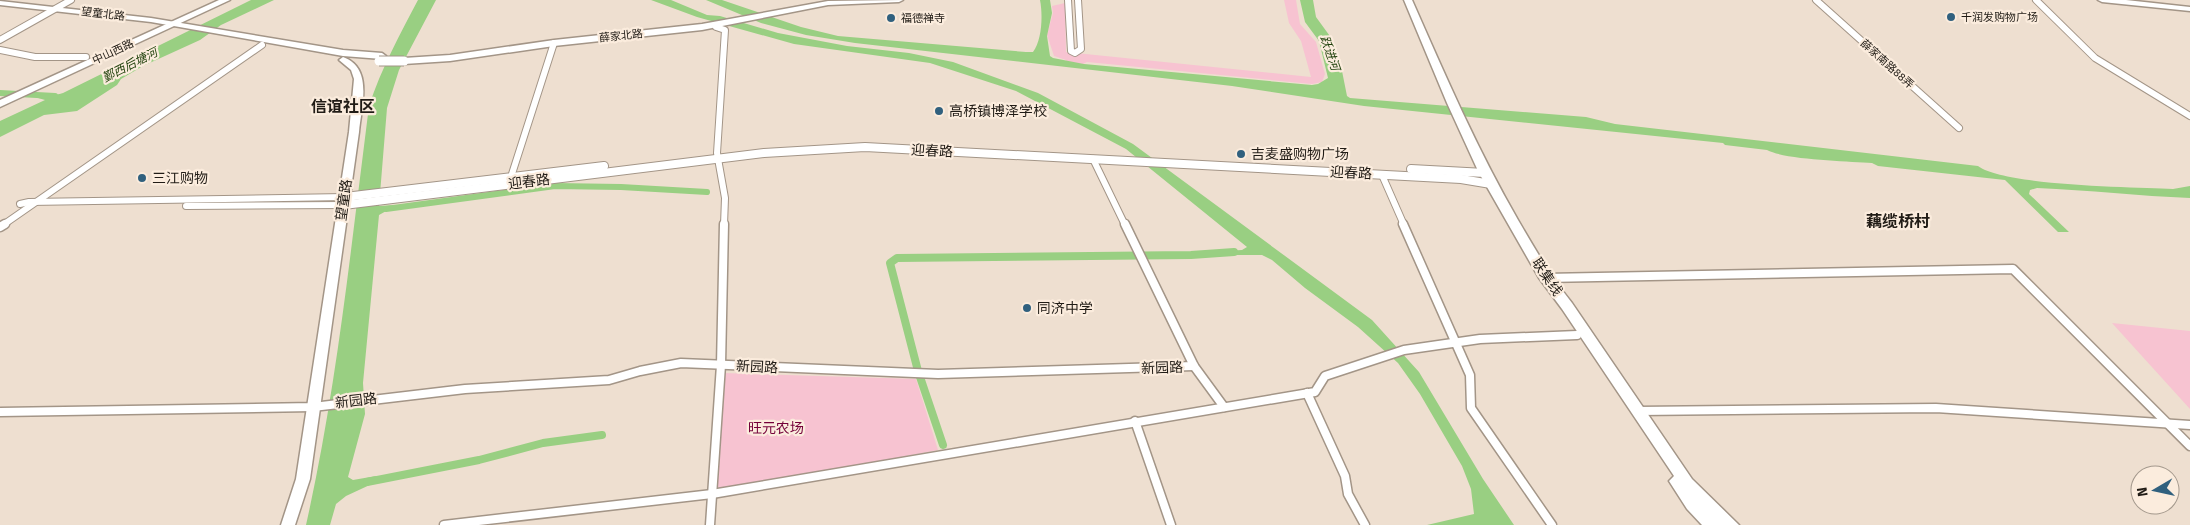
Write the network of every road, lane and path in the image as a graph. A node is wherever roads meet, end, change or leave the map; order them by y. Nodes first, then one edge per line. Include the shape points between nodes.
1 (70, 0) edge
2 (210, 0) edge
3 (226, 0) edge
4 (899, 0) edge
5 (1068, 0) edge
6 (1078, 0) edge
7 (1399, 0) edge
8 (1408, 0) edge
9 (1816, 0) edge
10 (2036, 0) edge
11 (2102, 0) edge
12 (2133, 0) edge
13 (821, 2) edge
14 (0, 3) edge
15 (2190, 7) edge
16 (0, 8) edge
17 (52, 11) junction
18 (766, 13) junction
19 (163, 25) junction
20 (153, 26) junction
21 (715, 26) junction
22 (179, 27) junction
23 (215, 34) junction
24 (0, 40) edge
25 (554, 43) junction
26 (259, 44) junction
27 (0, 50) edge
28 (86, 57) junction
29 (381, 58) junction
30 (405, 58) junction
31 (342, 60) junction
32 (3, 100) edge
33 (1451, 109) junction
34 (2190, 116) edge
35 (1959, 128) dead end
36 (717, 156) junction
37 (1093, 159) junction
38 (1382, 174) junction
39 (1484, 178) junction
40 (510, 181) junction
41 (344, 201) junction
42 (29, 204) junction
43 (0, 222) edge
44 (0, 227) edge
45 (1545, 278) junction
46 (1577, 335) junction
47 (1455, 343) junction
48 (721, 365) junction
49 (1194, 366) junction
50 (1307, 393) junction
51 (319, 406) junction
52 (1224, 407) junction
53 (0, 412) edge
54 (1638, 412) junction
55 (1135, 422) junction
56 (2167, 423) junction
57 (2190, 425) edge
58 (2190, 446) edge
59 (712, 494) junction
60 (1724, 524) edge
61 (288, 525) edge
62 (444, 525) edge
63 (710, 525) edge
64 (1171, 525) edge
65 (1365, 525) edge
66 (1552, 525) edge

1 - 17 street
2 - 19 main road, 中山西路
3 - 22 main road, 中山西路
4 - 13 main road, 薛家北路
5 - 6 street via 1071,50 1075,53 1081,49
7 - 33 main road, 联集线
8 - 33 main road, 联集线
9 - 35 street, 薛家南路88弄
10 - 34 street via 2100,62
11 - 15 main road
12 - 15 main road
13 - 18 main road, 薛家北路
14 - 17 main road, 望童北路
16 - 17 main road, 望童北路
17 - 19 main road, 望童北路
17 - 20 main road, 望童北路
17 - 24 street
18 - 21 main road, 薛家北路
18 - 30 main road, 薛家北路
19 - 20 main road, 中山西路
19 - 22 main road, 中山西路
19 - 32 main road, 中山西路 via 37,87
20 - 28 main road, 中山西路
21 - 25 main road, 薛家北路
21 - 36 street via 725,30
22 - 23 main road
22 - 23 main road via 192,26
23 - 26 main road
23 - 29 main road, 薛家北路
25 - 30 main road, 薛家北路 via 458,57
25 - 40 street
26 - 31 main road
26 - 42 street
27 - 28 street via 35,57
28 - 32 main road, 中山西路 via 23,86
29 - 30 main road, 薛家北路, bridge
29 - 31 main road, 薛家北路
31 - 41 main road, 望童路 via 355,69 358,80
33 - 39 main road, 联集线
36 - 37 street, 迎春路 via 866,147
36 - 39 street, 迎春路 via 768,147 868,142
36 - 40 street, 迎春路
36 - 48 street via 725,198
37 - 38 street, 迎春路
37 - 49 street
38 - 39 street, 迎春路
38 - 47 street
39 - 45 main road, 联集线
39 - 46 main road, 联集线
40 - 41 street, 迎春路
41 - 42 street
41 - 51 main road, 望童路
42 - 43 street
42 - 44 street
45 - 54 main road, 联集线
45 - 56 street via 2013,269
46 - 47 street
46 - 60 main road, 联集线 via 1693,505
47 - 50 street via 1404,350 1325,376 1314,392
47 - 66 street via 1470,375 1471,408
48 - 49 street, 新园路 via 902,374
48 - 51 street, 新园路 via 681,363 609,380 465,389
48 - 59 street
49 - 52 street
50 - 52 street
50 - 65 street via 1345,476 1348,494
51 - 53 street, 新园路
51 - 61 main road, 望童路 via 303,479
52 - 55 street
54 - 56 street via 1936,408
54 - 60 main road, 联集线 via 1687,483
55 - 59 street
55 - 64 street
56 - 57 street
56 - 58 street
59 - 62 street
59 - 63 street

